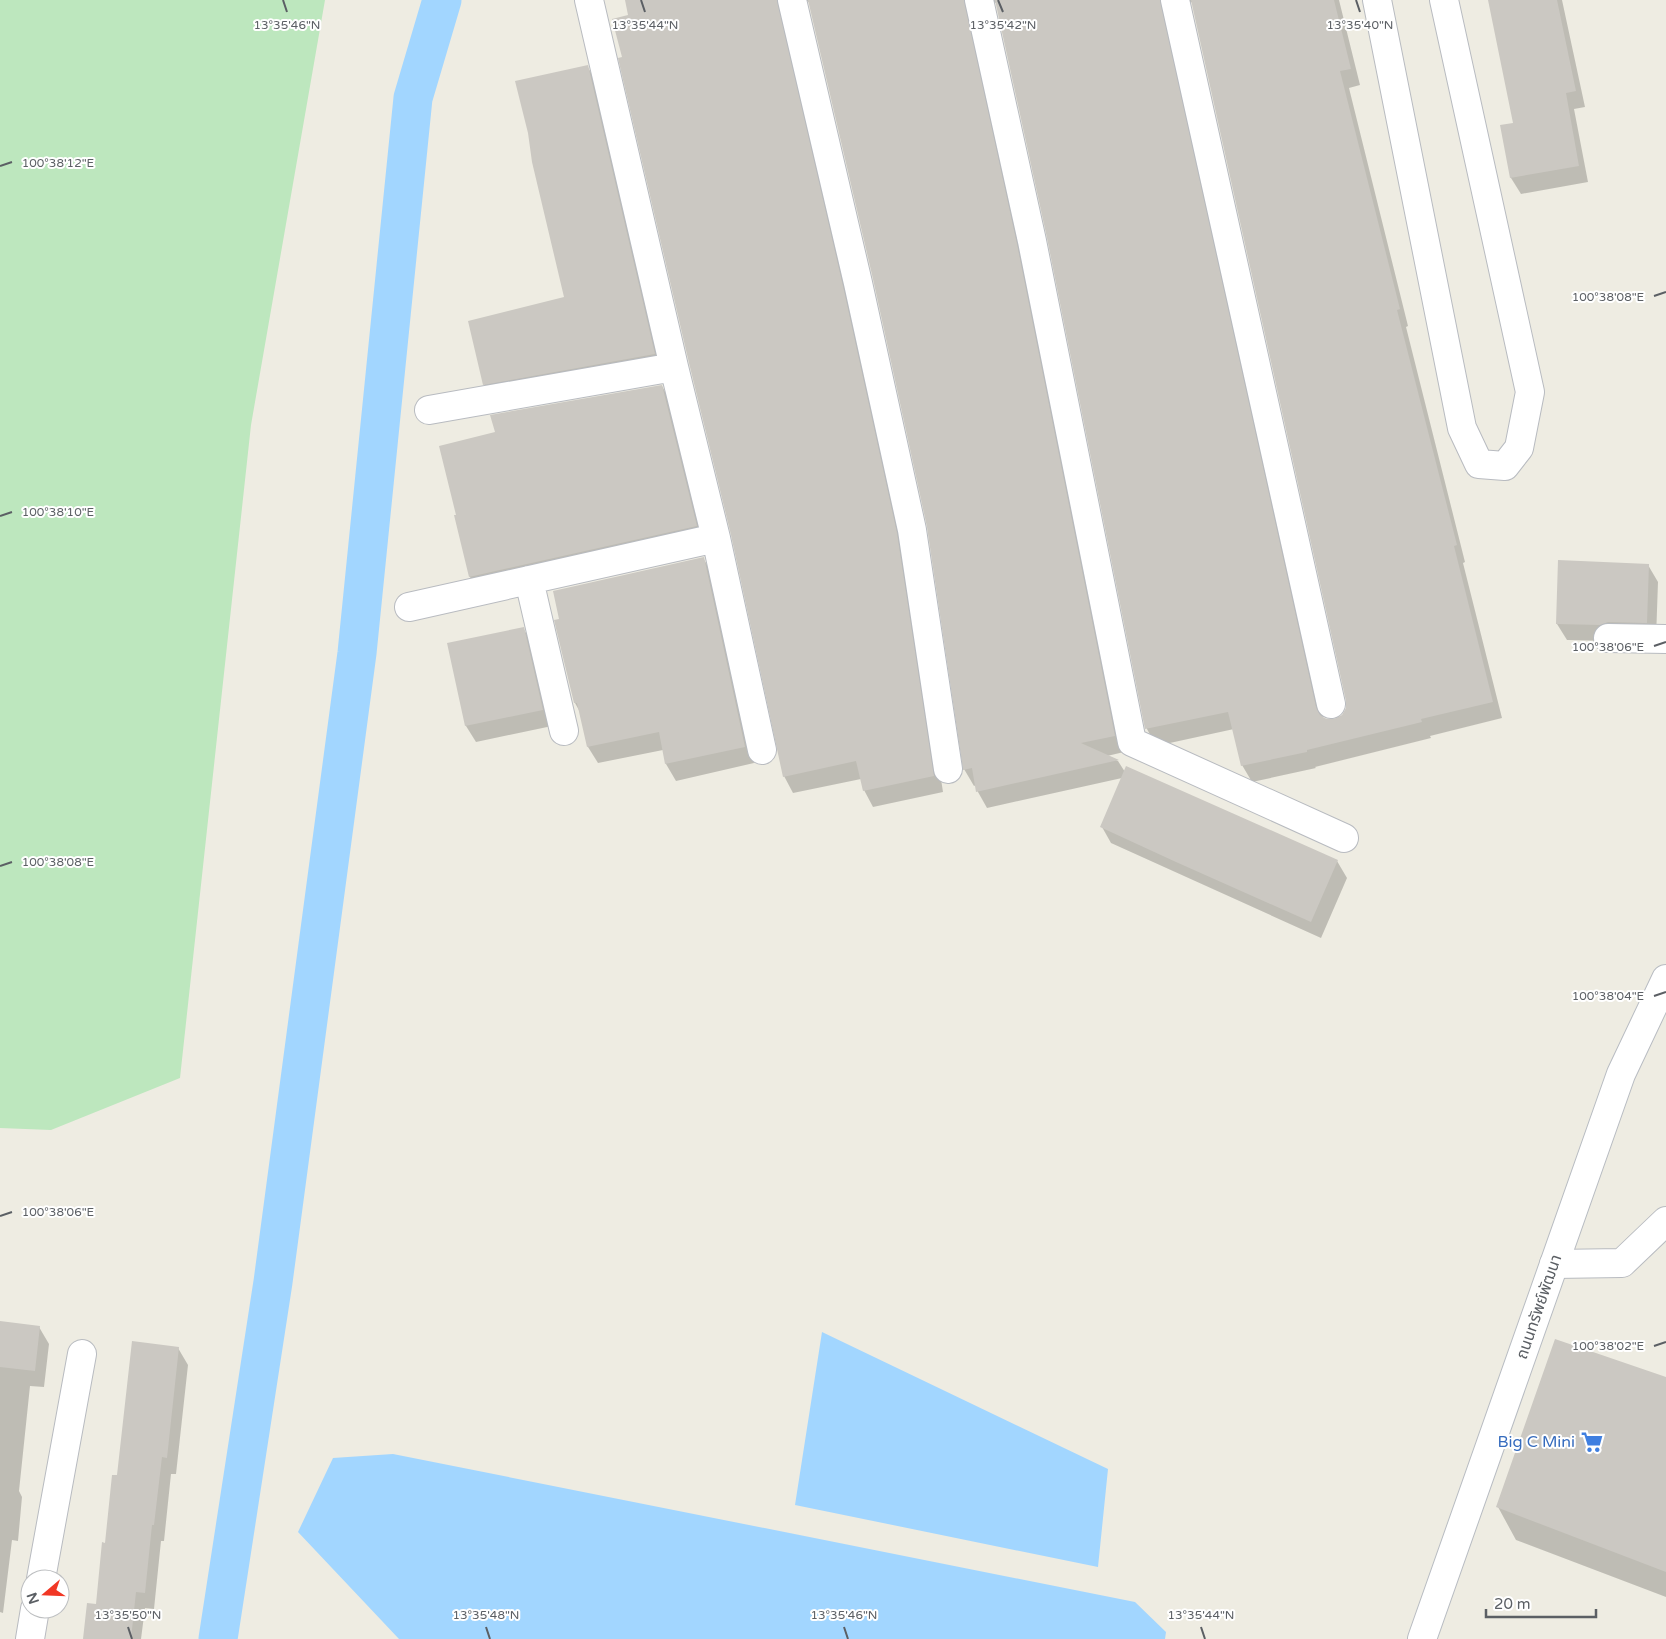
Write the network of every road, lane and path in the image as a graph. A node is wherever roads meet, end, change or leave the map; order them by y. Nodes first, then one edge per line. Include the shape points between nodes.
1 (590, 0) edge
2 (792, 0) edge
3 (979, 0) edge
4 (1174, 0) edge
5 (1377, 0) edge
6 (1444, 0) edge
7 (674, 367) junction
8 (429, 410) dead end
9 (716, 538) junction
10 (529, 580) junction
11 (409, 607) dead end
12 (1608, 638) dead end
13 (1666, 639) edge
14 (1331, 704) dead end
15 (564, 731) dead end
16 (762, 750) dead end
17 (948, 768) dead end
18 (1344, 838) dead end
19 (1666, 979) edge
20 (1666, 1221) edge
21 (1554, 1264) junction
22 (82, 1354) dead end
23 (43, 1569) edge
24 (33, 1619) edge
25 (30, 1639) edge
26 (1422, 1639) edge

1 - 7 street
2 - 17 street via 912,530
3 - 18 street via 1032,241 1132,742
4 - 14 street
5 - 6 street via 1462,428 1479,464 1505,466 1520,448 1530,392
7 - 8 street
7 - 9 street
9 - 10 street
9 - 16 street
10 - 11 street
10 - 15 street
12 - 13 street
19 - 21 street, ถนนทรัพย์พัฒนา via 1624,1066
20 - 21 street via 1622,1263
21 - 26 street, ถนนทรัพย์พัฒนา
22 - 23 street
24 - 25 street

